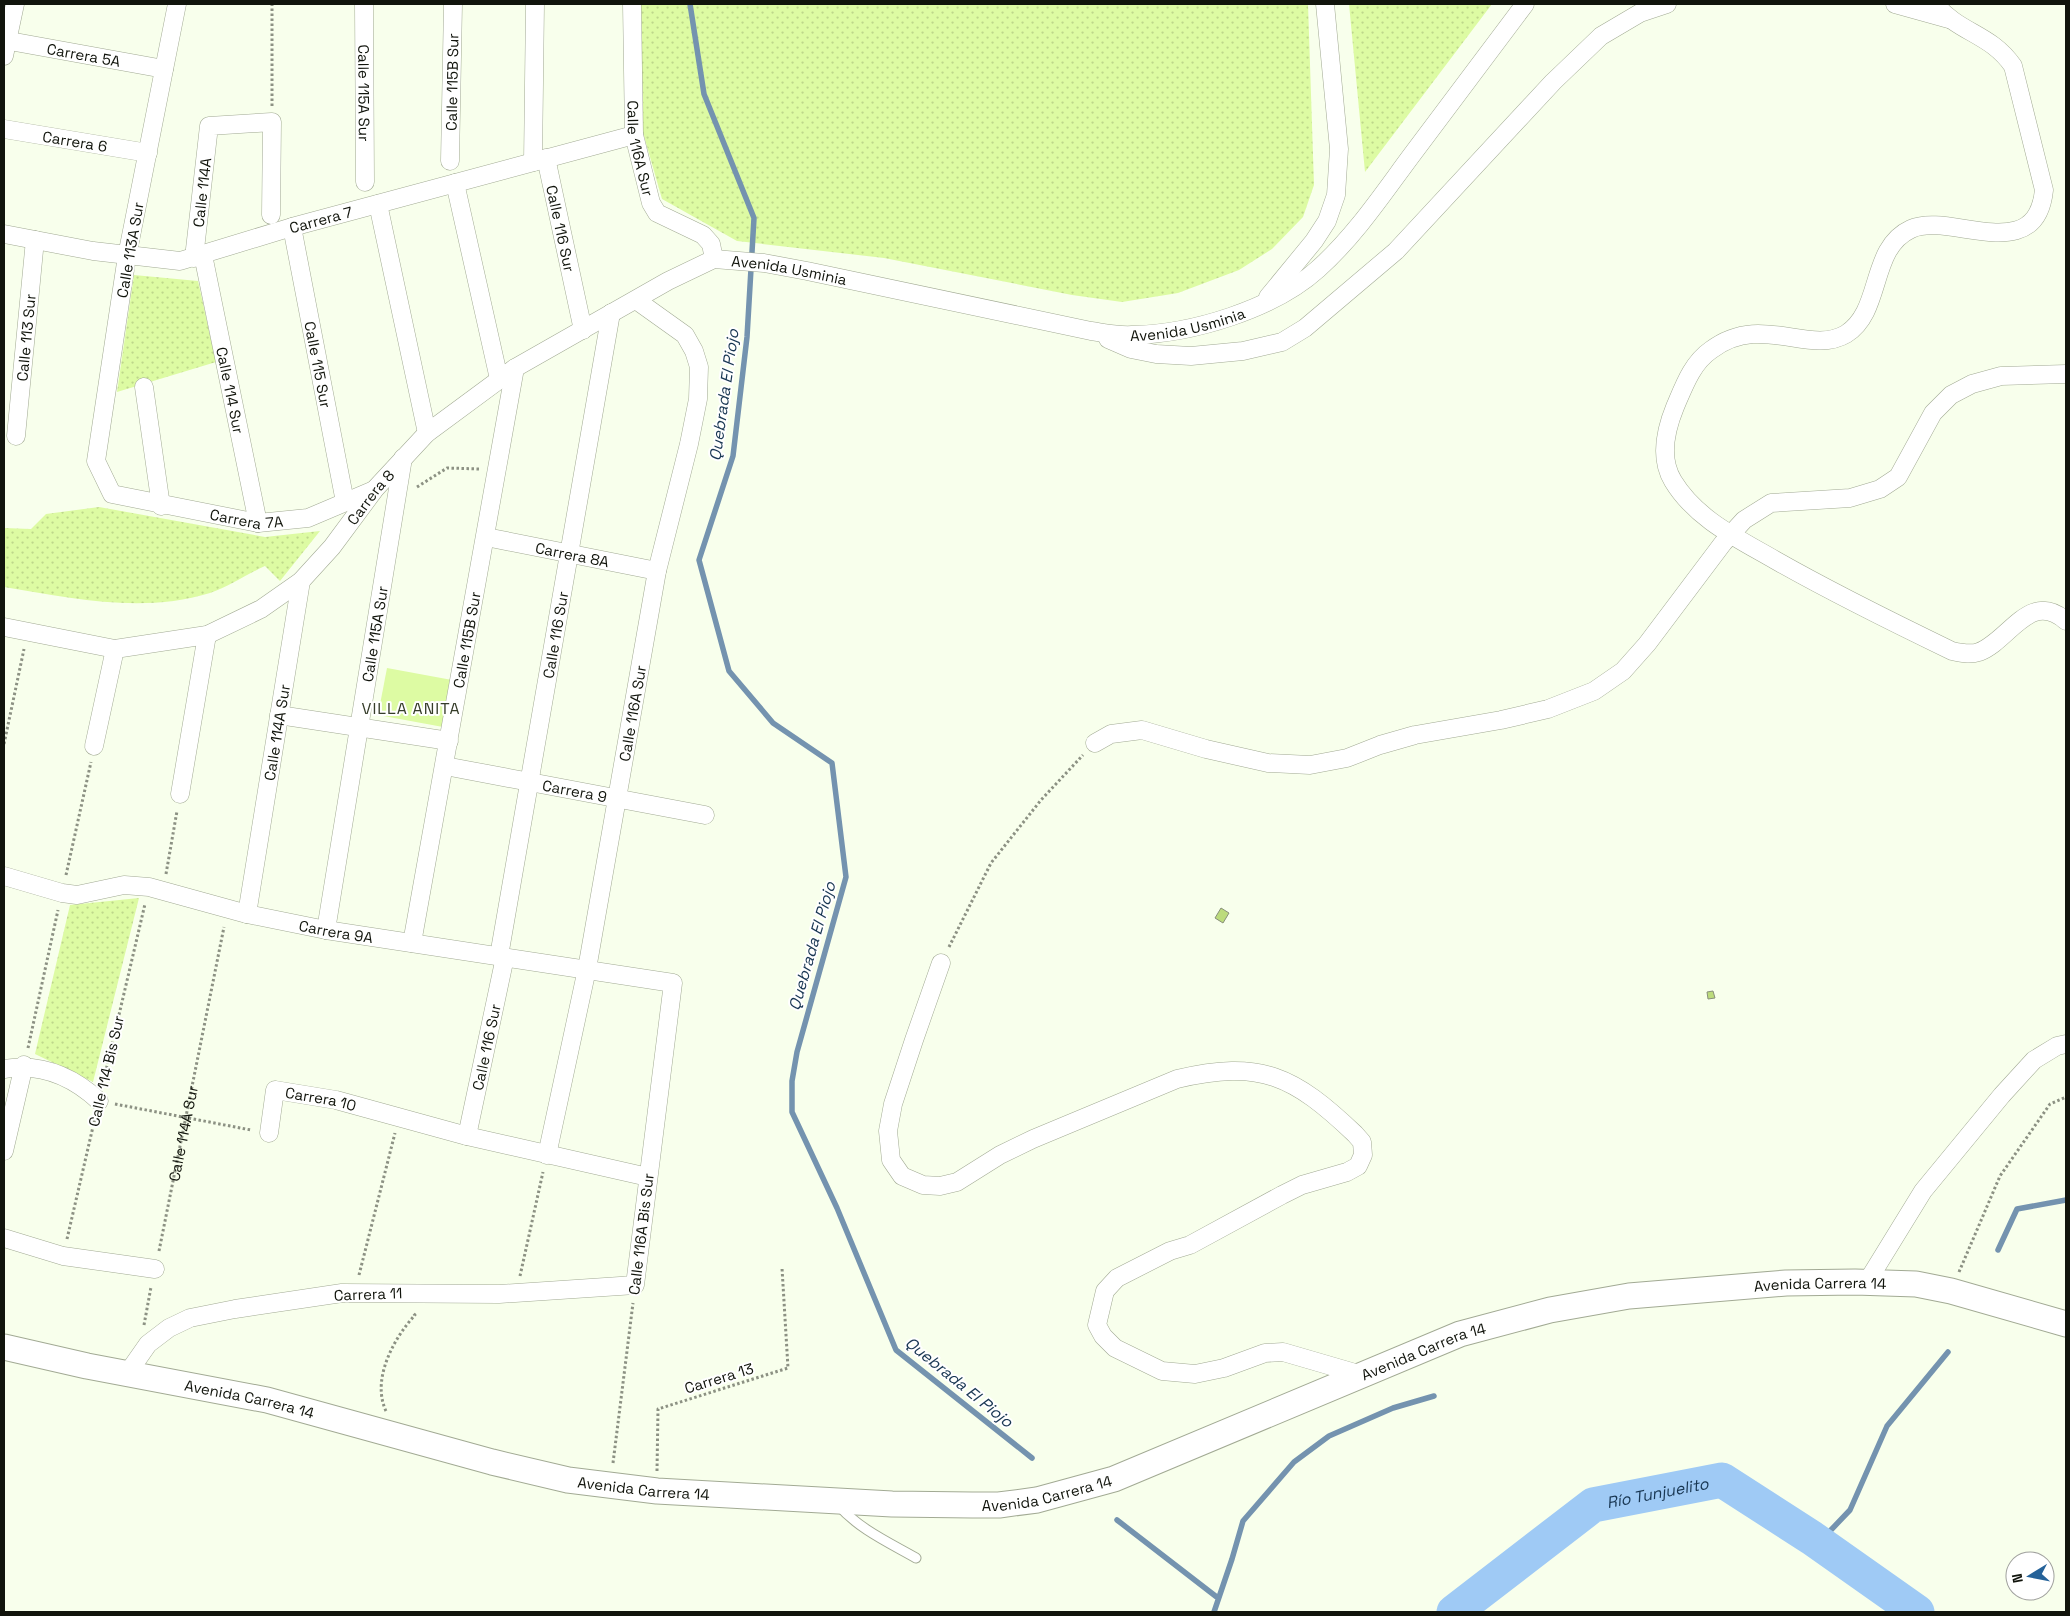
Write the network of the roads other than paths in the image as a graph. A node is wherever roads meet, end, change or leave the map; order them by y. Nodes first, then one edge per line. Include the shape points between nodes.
1 (15, 4) edge
2 (176, 4) edge
3 (364, 4) edge
4 (453, 4) edge
5 (535, 4) edge
6 (632, 4) edge
7 (1326, 4) edge
8 (1525, 4) edge
9 (1667, 4) edge
10 (1895, 4) edge
11 (1935, 4) edge
12 (1951, 20) junction
13 (5, 45) edge
14 (164, 70) junction
15 (4, 130) edge
16 (634, 135) junction
17 (148, 153) junction
18 (540, 160) junction
19 (450, 162) dead end
20 (365, 182) dead end
21 (455, 183) junction
22 (378, 204) junction
23 (271, 215) dead end
24 (292, 227) junction
25 (4, 234) edge
26 (35, 240) junction
27 (127, 256) junction
28 (198, 257) junction
29 (714, 259) junction
30 (636, 300) junction
31 (1263, 303) junction
32 (611, 313) junction
33 (584, 330) junction
34 (1091, 331) junction
35 (515, 368) junction
36 (2066, 374) edge
37 (499, 379) junction
38 (144, 387) dead end
39 (427, 433) junction
40 (16, 436) dead end
41 (403, 458) junction
42 (375, 489) junction
43 (112, 494) joint
44 (345, 502) junction
45 (161, 506) junction
46 (258, 524) junction
47 (1730, 535) junction
48 (486, 537) junction
49 (570, 552) junction
50 (657, 571) junction
51 (300, 581) junction
52 (2066, 621) edge
53 (4, 627) edge
54 (207, 635) junction
55 (115, 648) junction
56 (279, 715) junction
57 (359, 727) junction
58 (449, 741) junction
59 (1094, 743) road end
60 (94, 746) dead end
61 (445, 766) junction
62 (529, 782) junction
63 (180, 794) road end
64 (618, 798) junction
65 (705, 815) dead end
66 (4, 876) edge
67 (247, 914) junction
68 (326, 930) junction
69 (412, 943) junction
70 (502, 956) junction
71 (941, 963) road end
72 (587, 969) junction
73 (673, 982) joint
74 (2066, 1044) edge
75 (24, 1065) junction
76 (4, 1069) edge
77 (99, 1102) road end
78 (269, 1133) road end
79 (467, 1136) junction
80 (4, 1151) edge
81 (547, 1155) junction
82 (648, 1177) junction
83 (4, 1238) edge
84 (155, 1269) road end
85 (1866, 1282) junction
86 (635, 1286) joint
87 (2066, 1324) edge
88 (4, 1347) edge
89 (133, 1366) junction
90 (1362, 1375) junction
91 (834, 1500) junction
92 (916, 1558) dead end

1 - 13 street
2 - 14 street, Calle 113A Sur
3 - 20 street, Calle 115A Sur
4 - 19 street, Calle 115B Sur
5 - 18 street, Calle 116 Sur
6 - 16 street, Calle 116A Sur
7 - 31 street via 1339,149 1336,195 1327,221 1314,241
8 - 31 street, Avenida Usminia via 1356,230 1317,270 1296,286
9 - 34 street via 1640,14 1601,36 1552,82 1396,251 1305,328 1282,342 1242,351 1191,356 1156,354 1132,349
10 - 12 street
11 - 12 street
12 - 47 street via 1992,42 2013,66 2044,190 2042,206 2026,225 2012,230 1982,233 1923,226 1910,229 1886,255 1864,315 1846,334 1826,340 1754,333 1732,337 1696,363 1672,414 1664,443 1667,465 1672,479 1688,501
13 - 14 street, Carrera 5A
14 - 17 street, Calle 113A Sur
15 - 17 street, Carrera 6
16 - 18 street, Carrera 7
16 - 29 street, Calle 116A Sur via 651,203 657,213 697,231 710,244
17 - 27 street, Calle 113A Sur
18 - 21 street, Carrera 7
18 - 33 street, Calle 116 Sur
21 - 22 street, Carrera 7
21 - 37 street
22 - 24 street, Carrera 7
22 - 39 street
23 - 28 street, Calle 114A via 272,122 209,126
24 - 28 street, Carrera 7
24 - 44 street, Calle 115 Sur
25 - 26 street, Carrera 7
26 - 27 street, Carrera 7
26 - 40 street, Calle 113 Sur
27 - 28 street, Carrera 7 via 164,260
27 - 43 street, Calle 113A Sur via 96,461
28 - 46 street, Calle 114 Sur
29 - 30 street, Carrera 8
29 - 34 street, Avenida Usminia via 764,264
30 - 32 street, Carrera 8
30 - 50 street, Calle 116A Sur via 685,335 699,367 698,399 689,444
31 - 34 street, Avenida Usminia via 1210,323 1164,333 1130,336
32 - 33 street, Carrera 8
32 - 49 street, Calle 116 Sur
33 - 35 street, Carrera 8
35 - 37 street, Carrera 8
35 - 48 street, Calle 115B Sur
36 - 47 street via 2001,376 1972,384 1951,395 1933,413 1898,476 1880,489 1850,498 1771,504 1744,520
37 - 39 street, Carrera 8
38 - 45 street
39 - 41 street, Carrera 8
41 - 42 street, Carrera 8
41 - 57 street, Calle 115A Sur
42 - 44 street, Carrera 7A
42 - 51 street, Carrera 8 via 332,546
43 - 45 street, Carrera 7A
44 - 46 street, Carrera 7A via 308,518
45 - 46 street, Carrera 7A
47 - 52 street via 1823,587 1952,651 1965,654 1985,649 2026,616 2038,611 2055,614
47 - 59 street via 1623,671 1594,691 1548,709 1415,735 1347,758 1310,765 1268,763 1142,730 1111,734
48 - 49 street, Carrera 8A
48 - 58 street, Calle 115B Sur
49 - 50 street, Carrera 8A
49 - 62 street, Calle 116 Sur
50 - 64 street, Calle 116A Sur
51 - 54 street, Carrera 8 via 261,609
51 - 56 street, Calle 114A Sur
53 - 55 street, Carrera 8
54 - 55 street, Carrera 8
54 - 63 street
55 - 60 street
56 - 57 street
56 - 67 street, Calle 114A Sur
57 - 58 street
57 - 68 street, Calle 115A Sur
58 - 61 street, Calle 115B Sur
61 - 62 street, Carrera 9
61 - 69 street, Calle 115B Sur
62 - 64 street, Carrera 9
62 - 70 street, Calle 116 Sur
64 - 65 street, Carrera 9
64 - 72 street, Calle 116A Sur
66 - 67 street, Carrera 9A via 77,895 124,885 156,888
67 - 68 street, Carrera 9A
68 - 69 street, Carrera 9A
69 - 70 street, Carrera 9A
70 - 72 street, Carrera 9A
70 - 79 street, Calle 116 Sur
71 - 90 street via 888,1130 890,1160 902,1176 923,1185 957,1182 1032,1139 1177,1080 1245,1070 1284,1079 1362,1142 1363,1155 1358,1166 1302,1185 1190,1245 1170,1250 1117,1278 1105,1291 1097,1325 1115,1348 1162,1371 1195,1374 1224,1368 1265,1353 1283,1352
72 - 73 street, Carrera 9A
72 - 81 street, Calle 116A Sur
73 - 82 street, Calle 116A Bis Sur
74 - 85 street via 2034,1060 2002,1095 1923,1191
75 - 76 street
75 - 77 street via 45,1069 83,1086
75 - 80 street
78 - 79 street, Carrera 10 via 275,1090 336,1100
79 - 81 street, Carrera 10
81 - 82 street, Carrera 10
82 - 86 street, Calle 116A Bis Sur
83 - 84 street via 63,1256
85 - 87 main road, Avenida Carrera 14 via 1916,1284 1951,1290
85 - 90 main road, Avenida Carrera 14 via 1680,1290 1550,1310 1460,1334
86 - 89 street, Carrera 11 via 517,1292 355,1293 244,1307 190,1318 169,1328 148,1344
88 - 89 main road, Avenida Carrera 14
89 - 91 main road, Avenida Carrera 14 via 528,1471 657,1492
90 - 91 main road, Avenida Carrera 14 via 1162,1460 1068,1493 999,1505
91 - 92 lane via 849,1518

